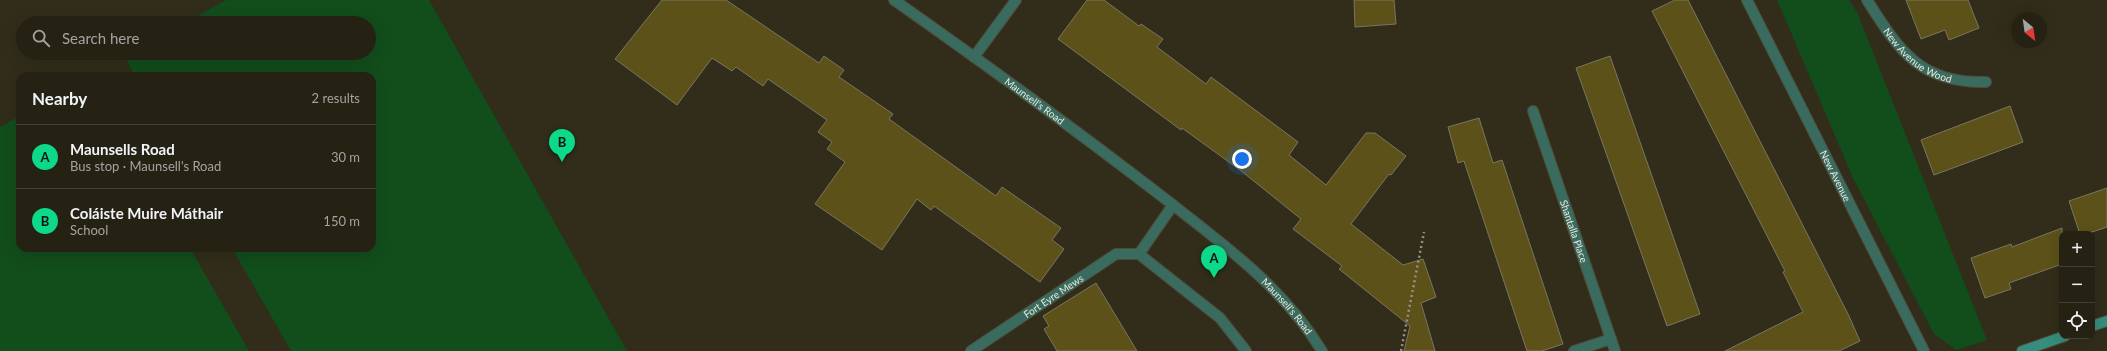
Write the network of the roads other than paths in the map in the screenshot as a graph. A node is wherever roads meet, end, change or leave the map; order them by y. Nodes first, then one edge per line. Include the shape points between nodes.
1 (894, 0) edge
2 (1016, 0) edge
3 (1748, 0) edge
4 (1867, 0) edge
5 (974, 57) junction
6 (1986, 82) dead end
7 (1533, 111) dead end
8 (1173, 205) junction
9 (1139, 254) junction
10 (2107, 321) edge
11 (2095, 325) edge
12 (2059, 338) edge
13 (1611, 339) junction
14 (971, 351) edge
15 (1246, 351) edge
16 (1322, 351) edge
17 (1574, 351) edge
18 (1616, 351) edge
19 (1924, 351) edge
20 (2022, 351) edge

1 - 5 street, Maunsell's Road
2 - 5 street
3 - 19 street, New Avenue
4 - 6 street, New Avenue Wood via 1915,63 1941,77 1967,82
5 - 8 street, Maunsell's Road
7 - 13 street, Shantalla Place
8 - 9 street
8 - 16 street, Maunsell's Road via 1259,274 1309,329
9 - 14 street, Fort Eyre Mews via 1116,254
9 - 15 street via 1220,318
10 - 11 street
12 - 20 street
13 - 17 street
13 - 18 street, Shantalla Place

